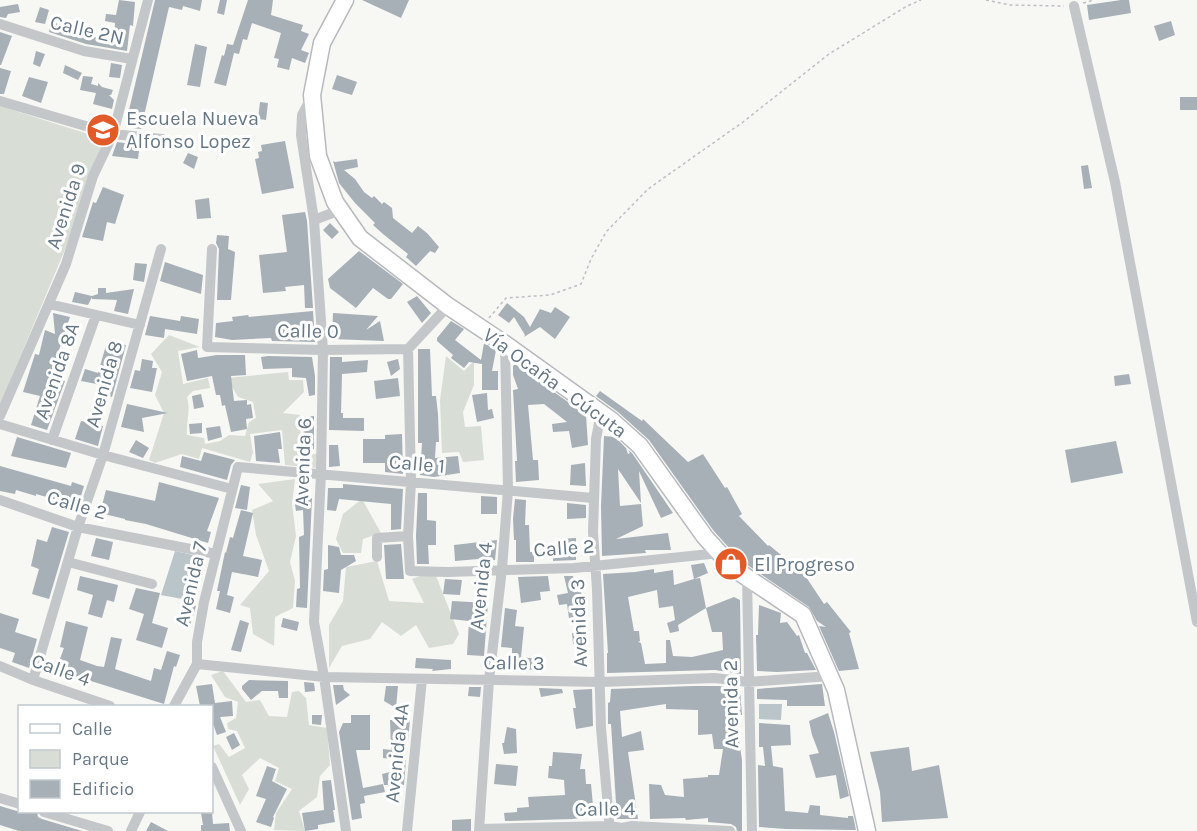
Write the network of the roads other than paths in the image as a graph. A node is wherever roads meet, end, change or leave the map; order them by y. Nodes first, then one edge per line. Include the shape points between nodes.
1 (147, 0) edge
2 (345, 0) edge
3 (1074, 6) road end
4 (0, 24) edge
5 (132, 59) junction
6 (312, 95) junction
7 (0, 101) edge
8 (113, 134) junction
9 (162, 139) dead end
10 (340, 210) junction
11 (314, 220) junction
12 (161, 249) dead end
13 (212, 249) dead end
14 (49, 304) junction
15 (448, 306) junction
16 (96, 315) junction
17 (140, 325) junction
18 (505, 344) junction
19 (408, 349) junction
20 (323, 350) junction
21 (601, 413) junction
22 (0, 416) edge
23 (0, 424) edge
24 (52, 440) junction
25 (103, 455) junction
26 (238, 467) joint
27 (321, 473) junction
28 (411, 482) junction
29 (232, 489) junction
30 (508, 490) junction
31 (593, 498) junction
32 (0, 500) edge
33 (78, 527) junction
34 (408, 536) junction
35 (720, 553) junction
36 (216, 554) junction
37 (377, 557) dead end
38 (68, 562) junction
39 (595, 564) junction
40 (502, 569) junction
41 (747, 577) junction
42 (152, 584) dead end
43 (1197, 622) edge
44 (197, 664) junction
45 (0, 666) edge
46 (830, 676) junction
47 (324, 677) junction
48 (422, 679) junction
49 (33, 680) junction
50 (489, 680) junction
51 (600, 682) junction
52 (748, 682) junction
53 (107, 705) edge
54 (175, 705) edge
55 (213, 769) edge
56 (0, 798) edge
57 (18, 803) edge
58 (47, 813) edge
59 (140, 813) edge
60 (610, 829) edge
61 (480, 830) edge
62 (108, 831) edge
63 (131, 831) edge
64 (241, 831) edge
65 (346, 831) edge
66 (407, 831) edge
67 (730, 831) edge
68 (752, 831) edge
69 (867, 831) edge

1 - 5 street, Avenida 9
2 - 6 main road, Vía Ocaña - Cúcuta via 322,43
3 - 43 street via 1115,182
4 - 5 street, Calle 2N via 84,51
5 - 8 street, Avenida 9
6 - 10 main road, Vía Ocaña - Cúcuta via 318,156
6 - 11 street, Avenida 6 via 302,115 301,135
7 - 8 street
8 - 9 street
8 - 14 street, Avenida 9 via 93,176 66,264
10 - 11 street
10 - 15 main road, Vía Ocaña - Cúcuta via 360,237
11 - 20 street, Avenida 6
12 - 17 street, Avenida 8
13 - 20 street, Calle 0 via 207,347
14 - 16 street
14 - 22 street, Avenida 9
15 - 18 main road, Vía Ocaña - Cúcuta
15 - 19 street
16 - 17 street
16 - 24 street, Avenida 8A
17 - 25 street, Avenida 8
18 - 21 main road, Vía Ocaña - Cúcuta
18 - 30 street, Avenida 4
19 - 20 street, Calle 0
19 - 28 street
20 - 27 street, Avenida 6
21 - 31 street, Avenida 3
21 - 35 main road, Vía Ocaña - Cúcuta via 640,446
23 - 24 street
24 - 25 street
25 - 29 street
25 - 33 street, Avenida 8
26 - 27 street, Calle 1
26 - 29 street, Avenida 7
27 - 28 street, Calle 1
27 - 47 street, Avenida 6 via 314,622
28 - 30 street, Calle 1
28 - 34 street
29 - 36 street, Avenida 7
30 - 31 street, Calle 1
30 - 40 street, Avenida 4
31 - 39 street, Avenida 3
32 - 33 street, Calle 2
33 - 36 street, Calle 2
33 - 38 street, Avenida 8
34 - 37 street via 377,538
34 - 40 street, Calle 2 via 410,571
35 - 39 street, Calle 2
35 - 41 main road, Vía Ocaña - Cúcuta
36 - 44 street, Avenida 7 via 202,612
38 - 42 street
38 - 49 street, Avenida 8
39 - 40 street, Calle 2
39 - 51 street, Avenida 3
40 - 50 street, Avenida 4
41 - 46 main road, Vía Ocaña - Cúcuta via 803,615
41 - 52 street, Avenida 2
44 - 47 street, Calle 3
44 - 54 street, Avenida 7
45 - 49 street, Calle 4
46 - 52 street, Calle 3
46 - 69 main road, Vía Ocaña - Cúcuta
47 - 48 street, Calle 3
47 - 65 street, Avenida 6
48 - 50 street, Calle 3
48 - 66 street, Avenida 4A
49 - 53 street, Calle 4
50 - 51 street, Calle 3
50 - 61 street, Avenida 4
51 - 52 street, Calle 3 via 715,678
51 - 60 street, Avenida 3
52 - 68 street, Avenida 2
55 - 64 street
56 - 57 street
58 - 62 street
59 - 63 street
60 - 61 street, Calle 4
60 - 67 street, Calle 4

